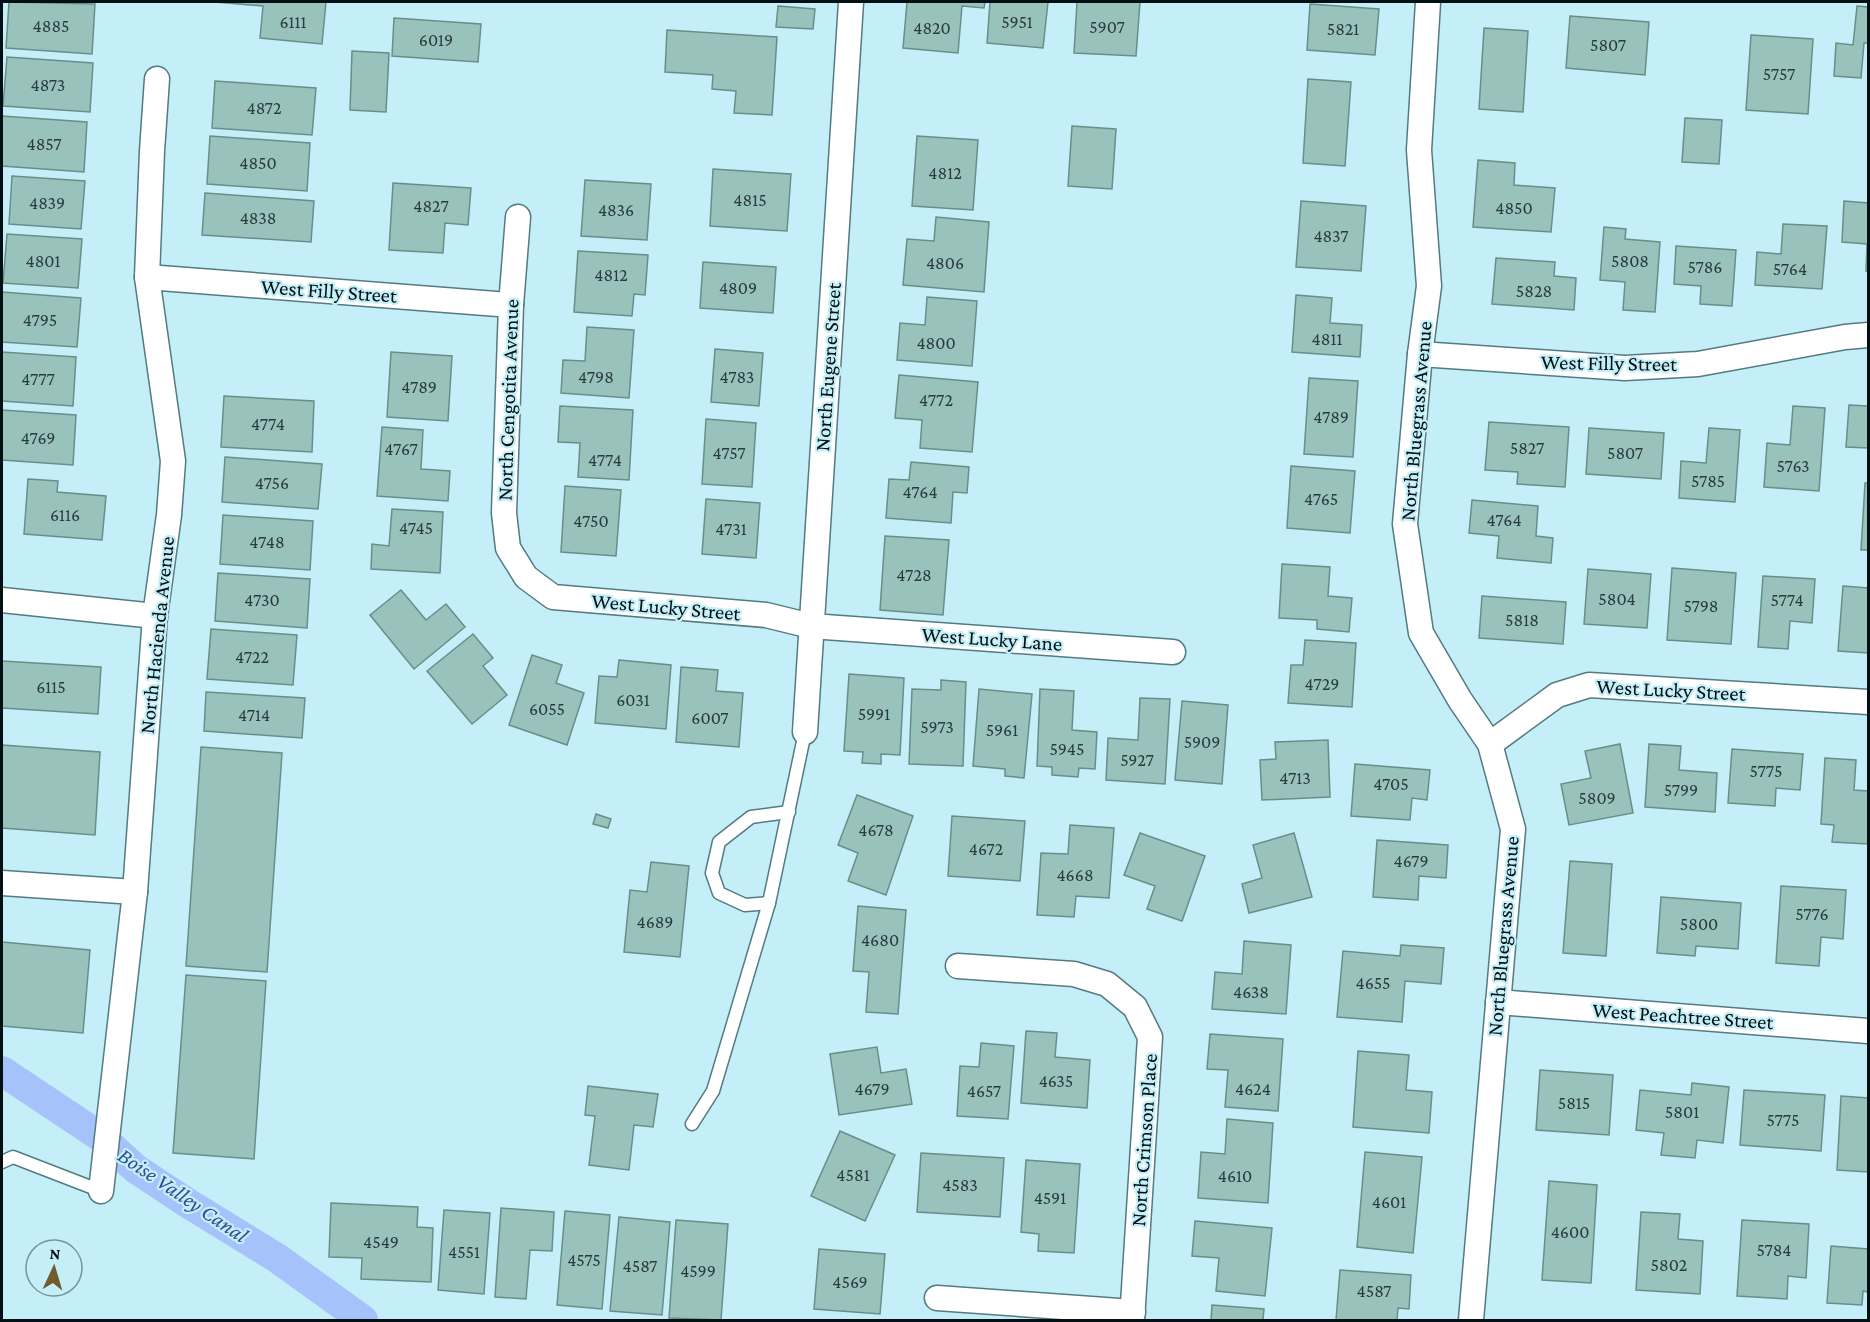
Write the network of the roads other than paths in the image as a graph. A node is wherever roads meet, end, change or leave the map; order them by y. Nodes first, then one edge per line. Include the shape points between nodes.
1 (851, 2) edge
2 (1428, 2) edge
3 (157, 79) dead end
4 (518, 217) dead end
5 (147, 277) junction
6 (511, 305) junction
7 (1869, 335) edge
8 (1420, 354) junction
9 (526, 577) joint
10 (2, 600) edge
11 (155, 616) junction
12 (811, 626) junction
13 (1173, 652) dead end
14 (1869, 702) edge
15 (805, 732) joint
16 (1490, 744) junction
17 (789, 812) junction
18 (2, 883) edge
19 (135, 892) junction
20 (769, 903) junction
21 (958, 966) dead end
22 (1498, 1002) junction
23 (1869, 1031) edge
24 (692, 1124) dead end
25 (2, 1162) edge
26 (101, 1191) joint
27 (937, 1298) dead end
28 (1133, 1316) edge
29 (1471, 1320) edge

1 - 12 street, North Eugene Street
2 - 8 street, North Bluegrass Avenue via 1419,150 1429,286
3 - 5 street, North Hacienda Avenue
4 - 6 street, North Cengotita Avenue
5 - 6 street, West Filly Street
5 - 11 street, North Hacienda Avenue via 173,460
6 - 9 street, North Cengotita Avenue via 504,513 508,548
7 - 8 street, West Filly Street via 1698,364 1625,368
8 - 16 street, North Bluegrass Avenue via 1405,524 1421,633
9 - 12 street, West Lucky Street via 553,597 766,615
10 - 11 street
11 - 19 street, North Hacienda Avenue
12 - 13 street, West Lucky Lane
12 - 15 street, North Eugene Street
14 - 16 street, West Lucky Street via 1589,685 1557,695
15 - 17 lane
16 - 22 street, North Bluegrass Avenue via 1513,829
17 - 20 lane
17 - 20 lane via 752,817 719,842 712,873 719,893 745,905
18 - 19 street
19 - 26 street, North Hacienda Avenue
20 - 24 lane via 713,1091
21 - 28 street, North Crimson Place via 1074,974 1107,984 1134,1006 1150,1037
22 - 23 street, West Peachtree Street
22 - 29 street, North Bluegrass Avenue
25 - 26 lane via 13,1157
27 - 28 street

